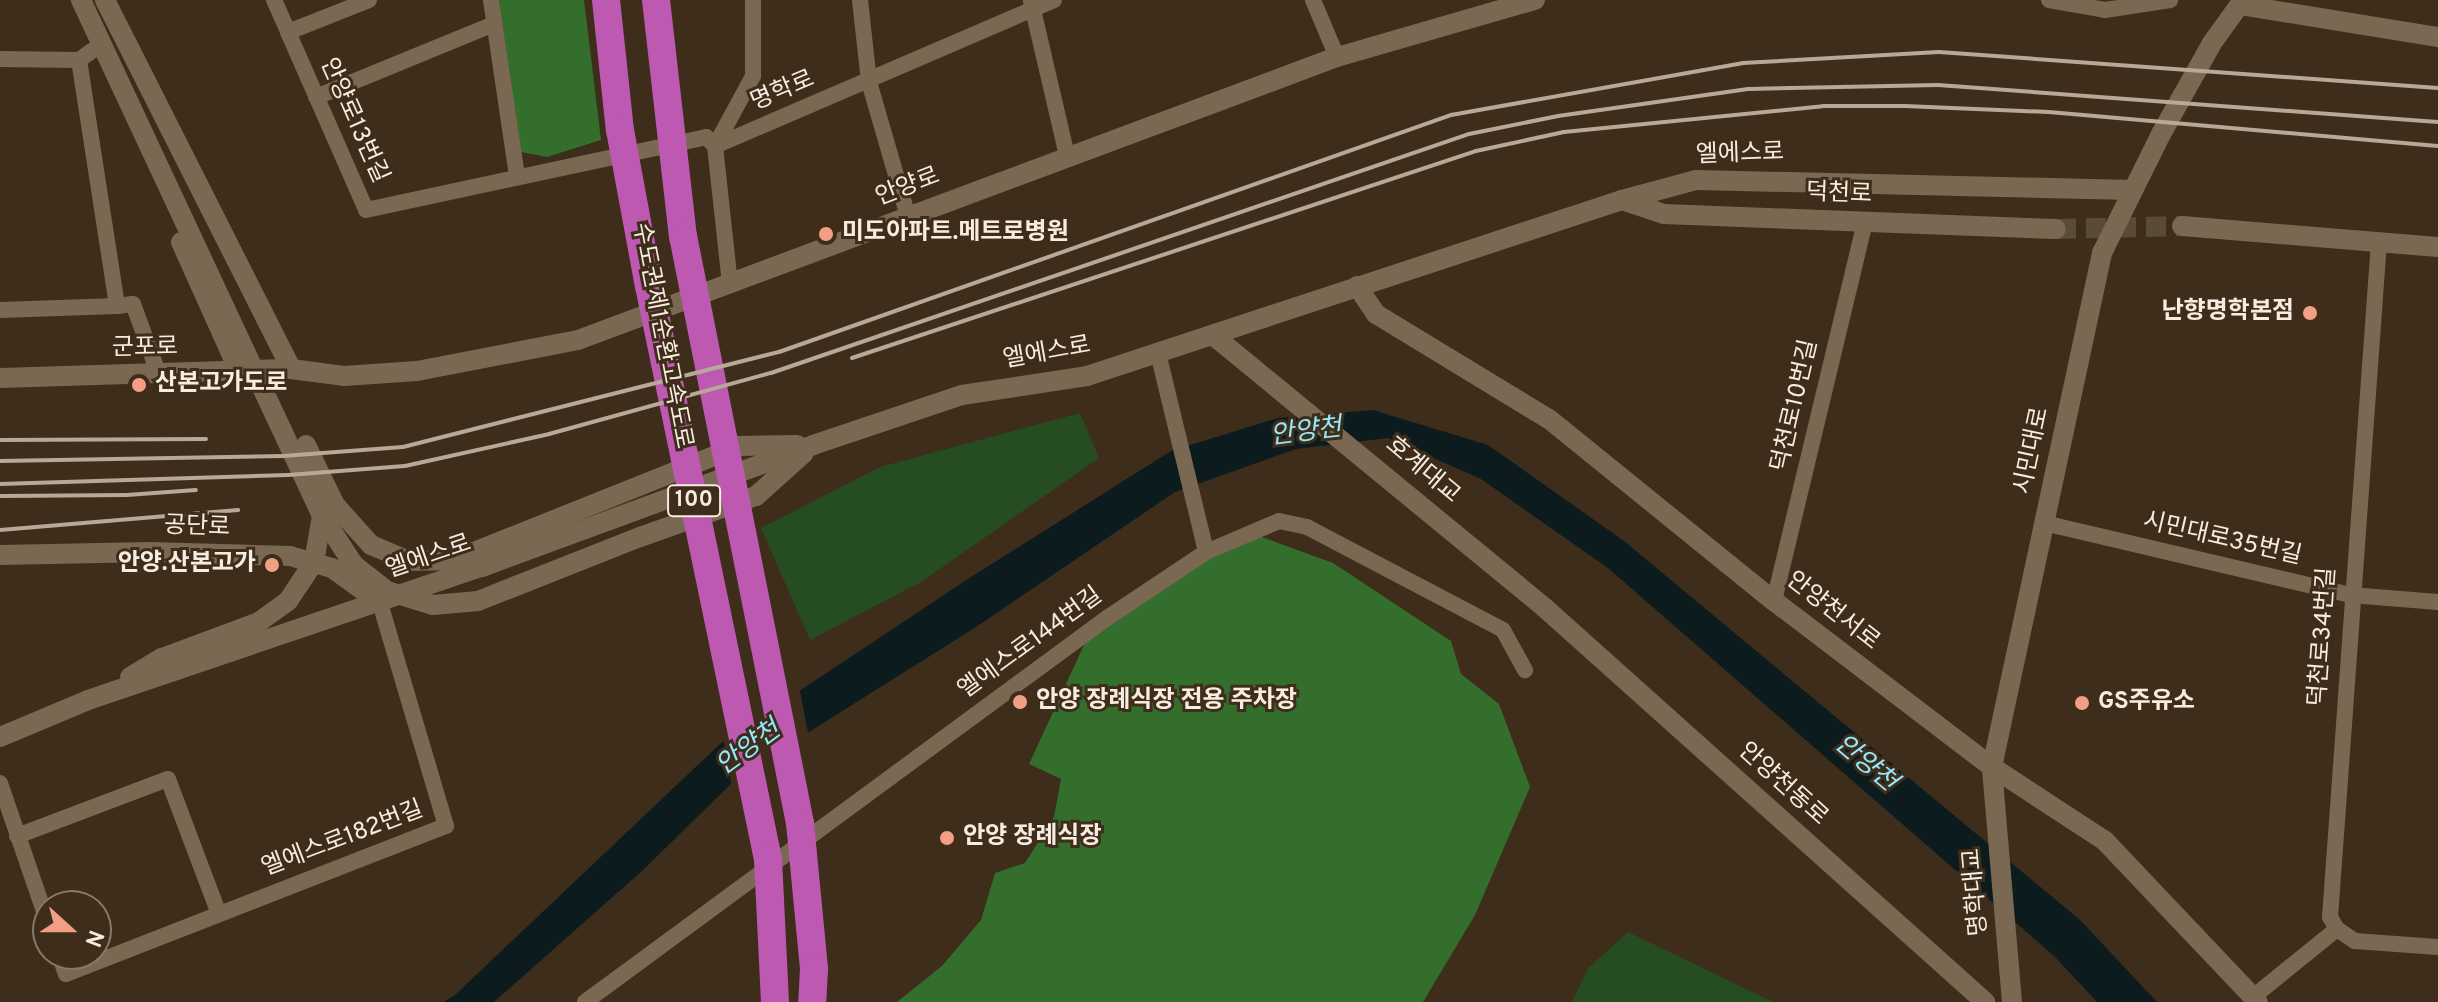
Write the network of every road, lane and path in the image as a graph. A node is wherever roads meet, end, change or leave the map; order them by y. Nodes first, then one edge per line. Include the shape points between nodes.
1 (70, 0) edge
2 (81, 0) edge
3 (93, 0) edge
4 (105, 0) edge
5 (274, 0) edge
6 (369, 0) edge
7 (491, 0) edge
8 (606, 0) edge
9 (656, 0) edge
10 (753, 0) edge
11 (860, 0) edge
12 (1054, 0) edge
13 (1313, 0) edge
14 (1535, 0) edge
15 (2049, 0) edge
16 (2170, 0) edge
17 (2241, 2) edge
18 (1032, 5) edge
19 (494, 24) junction
20 (288, 32) junction
21 (2438, 37) edge
22 (86, 55) junction
23 (1337, 57) junction
24 (0, 59) edge
25 (869, 82) junction
26 (316, 97) junction
27 (715, 146) junction
28 (1067, 156) junction
29 (517, 176) junction
30 (2132, 190) junction
31 (1622, 200) junction
32 (908, 216) junction
33 (1865, 223) junction
34 (2182, 226) tunnel mouth
35 (2056, 229) tunnel mouth
36 (2379, 242) junction
37 (2438, 247) edge
38 (730, 285) junction
39 (1357, 286) junction
40 (117, 306) junction
41 (0, 310) edge
42 (1214, 336) junction
43 (1158, 353) junction
44 (291, 369) junction
45 (240, 373) junction
46 (159, 375) junction
47 (0, 378) edge
48 (813, 445) junction
49 (322, 516) junction
50 (2044, 523) junction
51 (1204, 544) junction
52 (0, 555) edge
53 (2351, 595) junction
54 (1774, 601) junction
55 (2438, 602) edge
56 (380, 603) junction
57 (1545, 608) joint
58 (1525, 670) dead end
59 (88, 700) junction
60 (0, 737) edge
61 (1992, 767) junction
62 (0, 783) edge
63 (1995, 790) joint
64 (17, 836) junction
65 (36, 890) edge
66 (219, 914) junction
67 (2337, 929) junction
68 (2438, 947) edge
69 (112, 956) edge
70 (2012, 996) edge
71 (2256, 1000) edge
72 (585, 1002) edge
73 (775, 1002) edge
74 (812, 1002) edge
75 (1985, 1002) edge

1 - 22 street
2 - 49 street
3 - 48 street via 335,505 371,545 409,561 454,560 739,446
4 - 44 street
5 - 20 street, 안양로13번길
6 - 20 street
7 - 19 street
8 - 73 highway, 수도권제1순환고속도로 / 100 via 620,130 649,286 768,859
9 - 74 highway, 수도권제1순환고속도로 / 100 via 683,236 800,823 814,969
10 - 27 street via 753,76
11 - 25 street
12 - 18 street, 명학로
13 - 23 street
14 - 23 street, 안양로
15 - 16 street via 2105,10
17 - 21 street
17 - 30 street, 시민대로 via 2212,43
18 - 25 street, 명학로
18 - 28 street
19 - 26 street
19 - 29 street
20 - 26 street, 안양로13번길
22 - 24 street
22 - 40 street
22 - 45 street
23 - 28 street, 안양로
25 - 27 street, 명학로
25 - 32 street
26 - 29 street, 안양로13번길 via 366,210
27 - 29 street, 안양로13번길 via 706,137
27 - 38 street
28 - 32 street, 안양로
30 - 31 street, 엘에스로 via 1696,180
30 - 50 street, 시민대로 via 2102,253
31 - 33 street, 덕천로 via 1664,214
31 - 39 street, 엘에스로
32 - 38 street, 안양로
33 - 35 street, 덕천로
33 - 54 street, 덕천로10번길
34 - 36 street
36 - 37 street
36 - 53 street, 덕천로34번길
38 - 44 street, 안양로 via 564,343 417,371 344,376
39 - 42 street, 엘에스로
39 - 54 street, 안양천서로 via 1376,314 1549,419
40 - 41 street
40 - 46 street via 133,304
42 - 43 street, 엘에스로
42 - 57 street, 호계대교
43 - 48 street, 엘에스로 via 1087,376 962,395
43 - 51 street
44 - 45 street, 군포로
45 - 46 street, 군포로
46 - 47 street, 군포로
48 - 49 street via 756,496 478,601 433,605 387,591 354,565
48 - 56 street, 엘에스로
49 - 59 street via 314,562 288,601 259,622 162,658
50 - 53 street, 시민대로35번길
50 - 61 street, 시민대로
51 - 58 street, 엘에스로144번길 via 1279,521 1307,527 1503,630
51 - 72 street, 엘에스로144번길
52 - 56 street, 공단로 via 290,556 332,568
53 - 55 street, 시민대로35번길
53 - 67 street, 덕천로34번길 via 2330,917
54 - 61 street, 안양천서로
56 - 59 street, 엘에스로
56 - 66 street, 엘에스로182번길 via 446,826
57 - 75 street, 안양천동로
59 - 60 street, 엘에스로
61 - 63 street, 시민대로
61 - 71 street, 안양천서로 via 2113,848
62 - 64 street
63 - 70 street, 명학대교
64 - 65 street
64 - 66 street via 168,779
66 - 69 street, 엘에스로182번길
67 - 68 street via 2355,941
67 - 71 street

